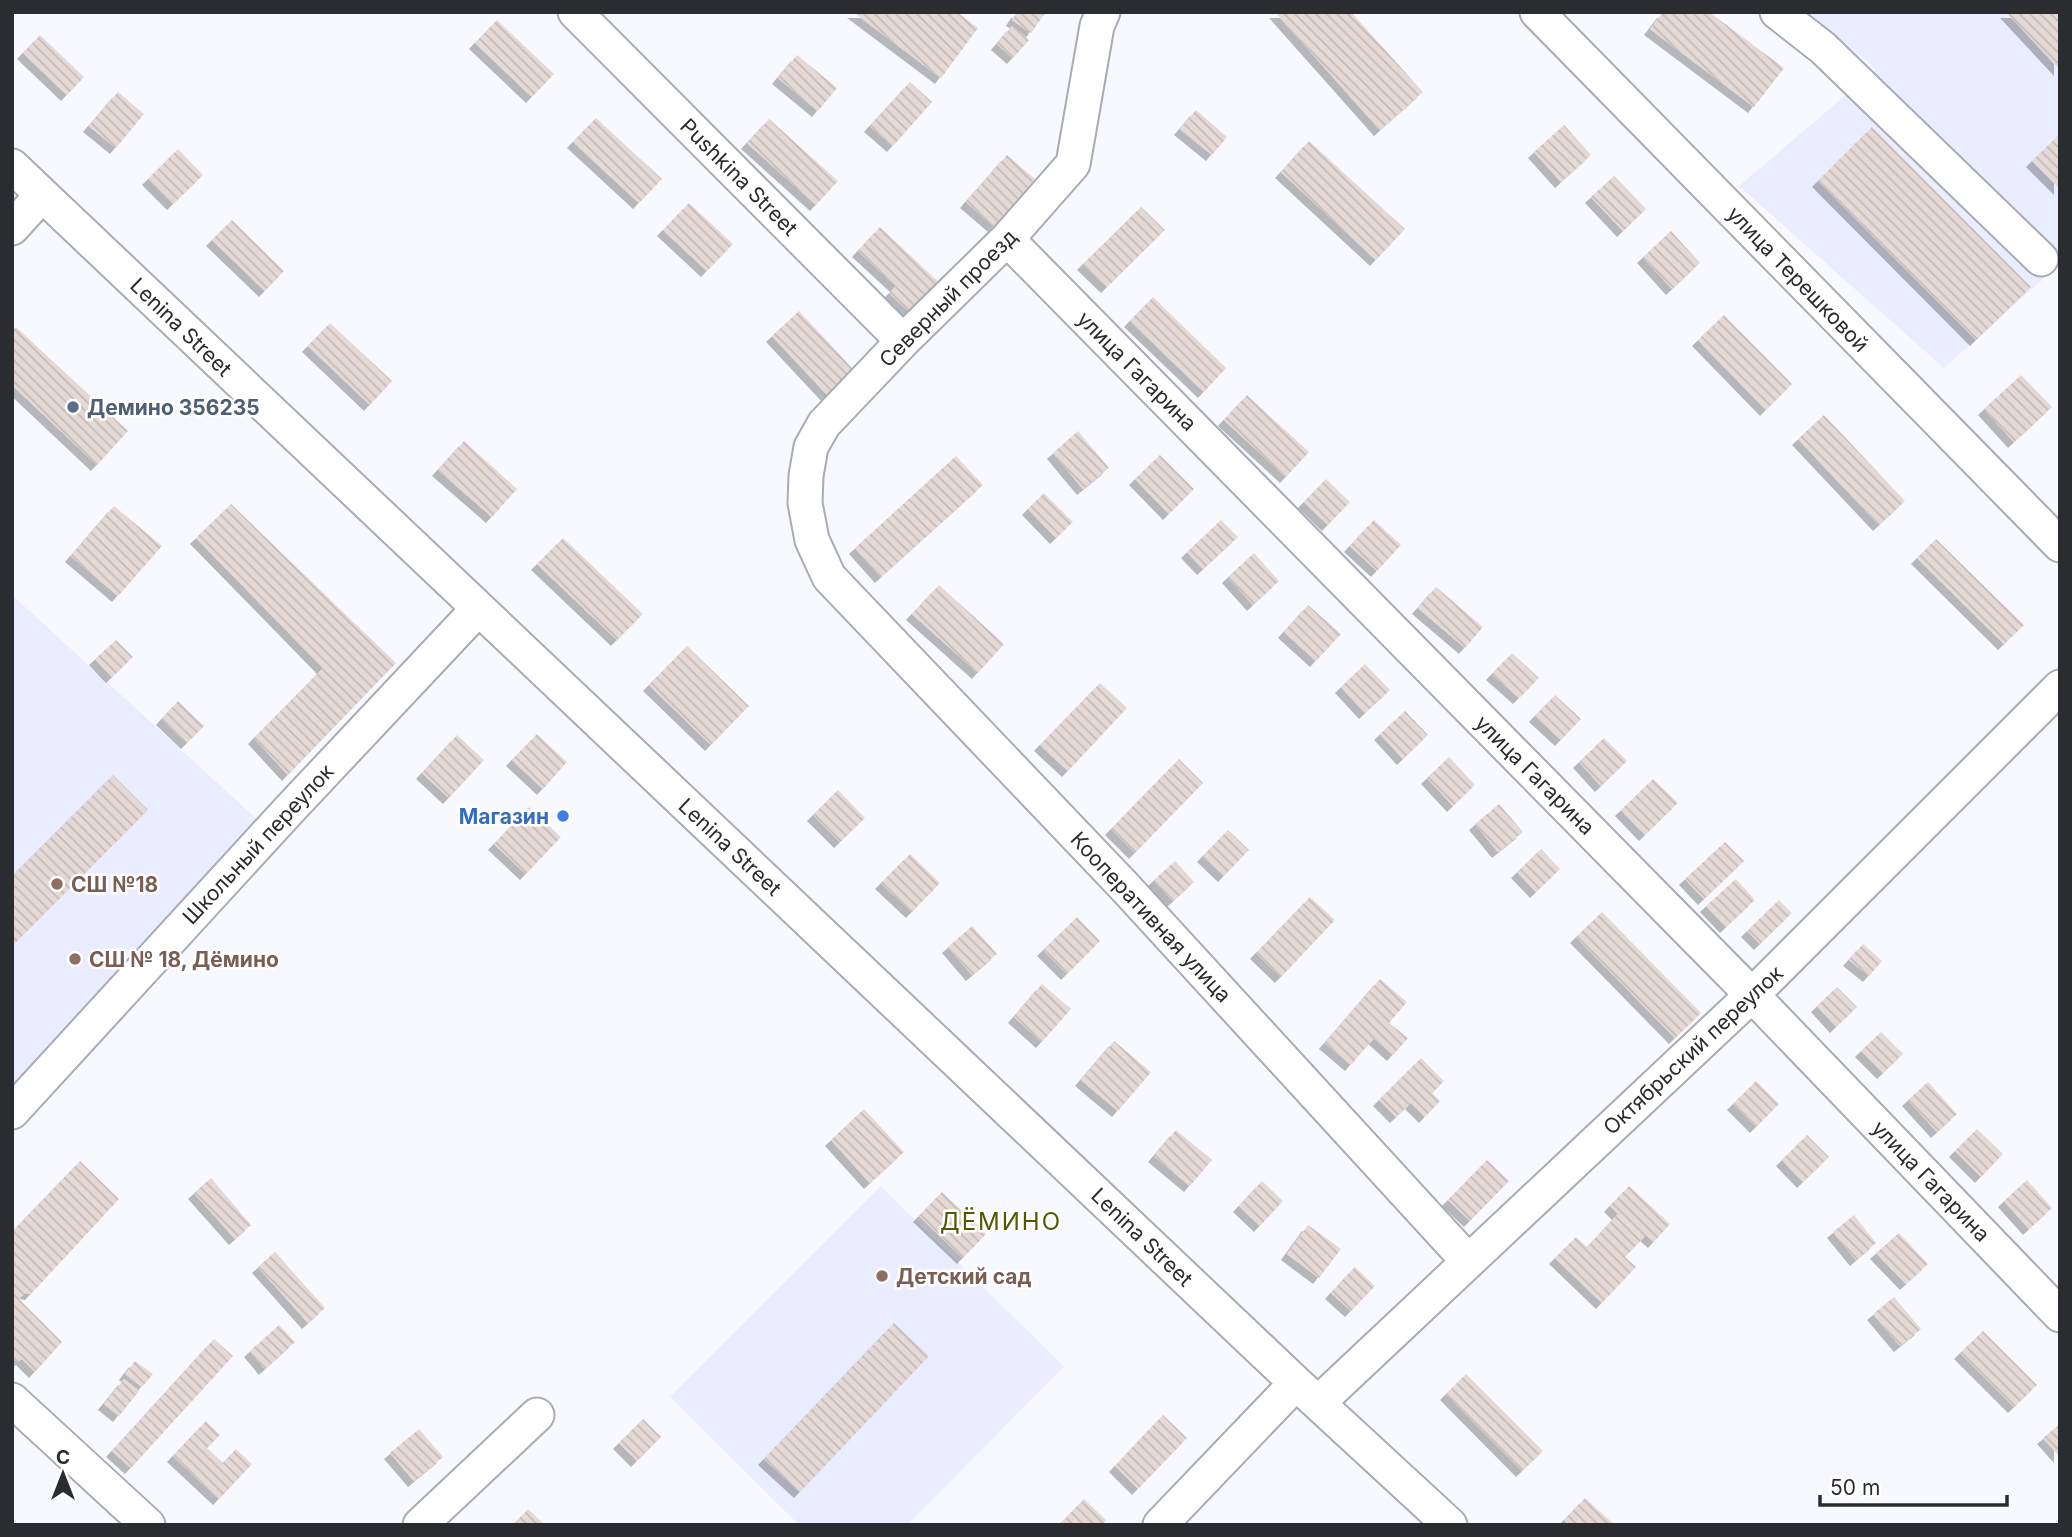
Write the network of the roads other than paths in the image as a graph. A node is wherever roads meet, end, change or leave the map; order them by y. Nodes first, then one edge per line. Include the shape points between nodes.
1 (575, 12) edge
2 (1103, 12) edge
3 (1537, 12) edge
4 (1777, 12) edge
5 (12, 166) edge
6 (42, 195) junction
7 (12, 228) edge
8 (1007, 239) junction
9 (2041, 259) dead end
10 (903, 341) junction
11 (2060, 545) edge
12 (829, 577) joint
13 (478, 609) junction
14 (2060, 687) edge
15 (1752, 995) junction
16 (12, 1112) edge
17 (1468, 1261) junction
18 (2060, 1315) edge
19 (1307, 1393) junction
20 (12, 1400) edge
21 (537, 1415) dead end
22 (148, 1525) edge
23 (420, 1525) edge
24 (1160, 1525) edge
25 (1450, 1525) edge

1 - 10 street, Pushkina Street
2 - 8 street, Северный проезд via 1073,164
3 - 11 street, улица Терешковой
4 - 9 street via 1823,48
5 - 6 street, Lenina Street
6 - 7 street
6 - 13 street, Lenina Street
8 - 10 street, Северный проезд
8 - 15 street, улица Гагарина
10 - 12 street, Северный проезд via 824,424 811,447 805,503 812,540
12 - 17 street, Кооперативная улица via 1124,885
13 - 16 street, Школьный переулок
13 - 19 street, Lenina Street
14 - 15 street, Октябрьский переулок
15 - 17 street, Октябрьский переулок
15 - 18 street, улица Гагарина
17 - 19 street, Октябрьский переулок
19 - 24 street, Октябрьский переулок
19 - 25 street, Lenina Street
20 - 22 street
21 - 23 street

